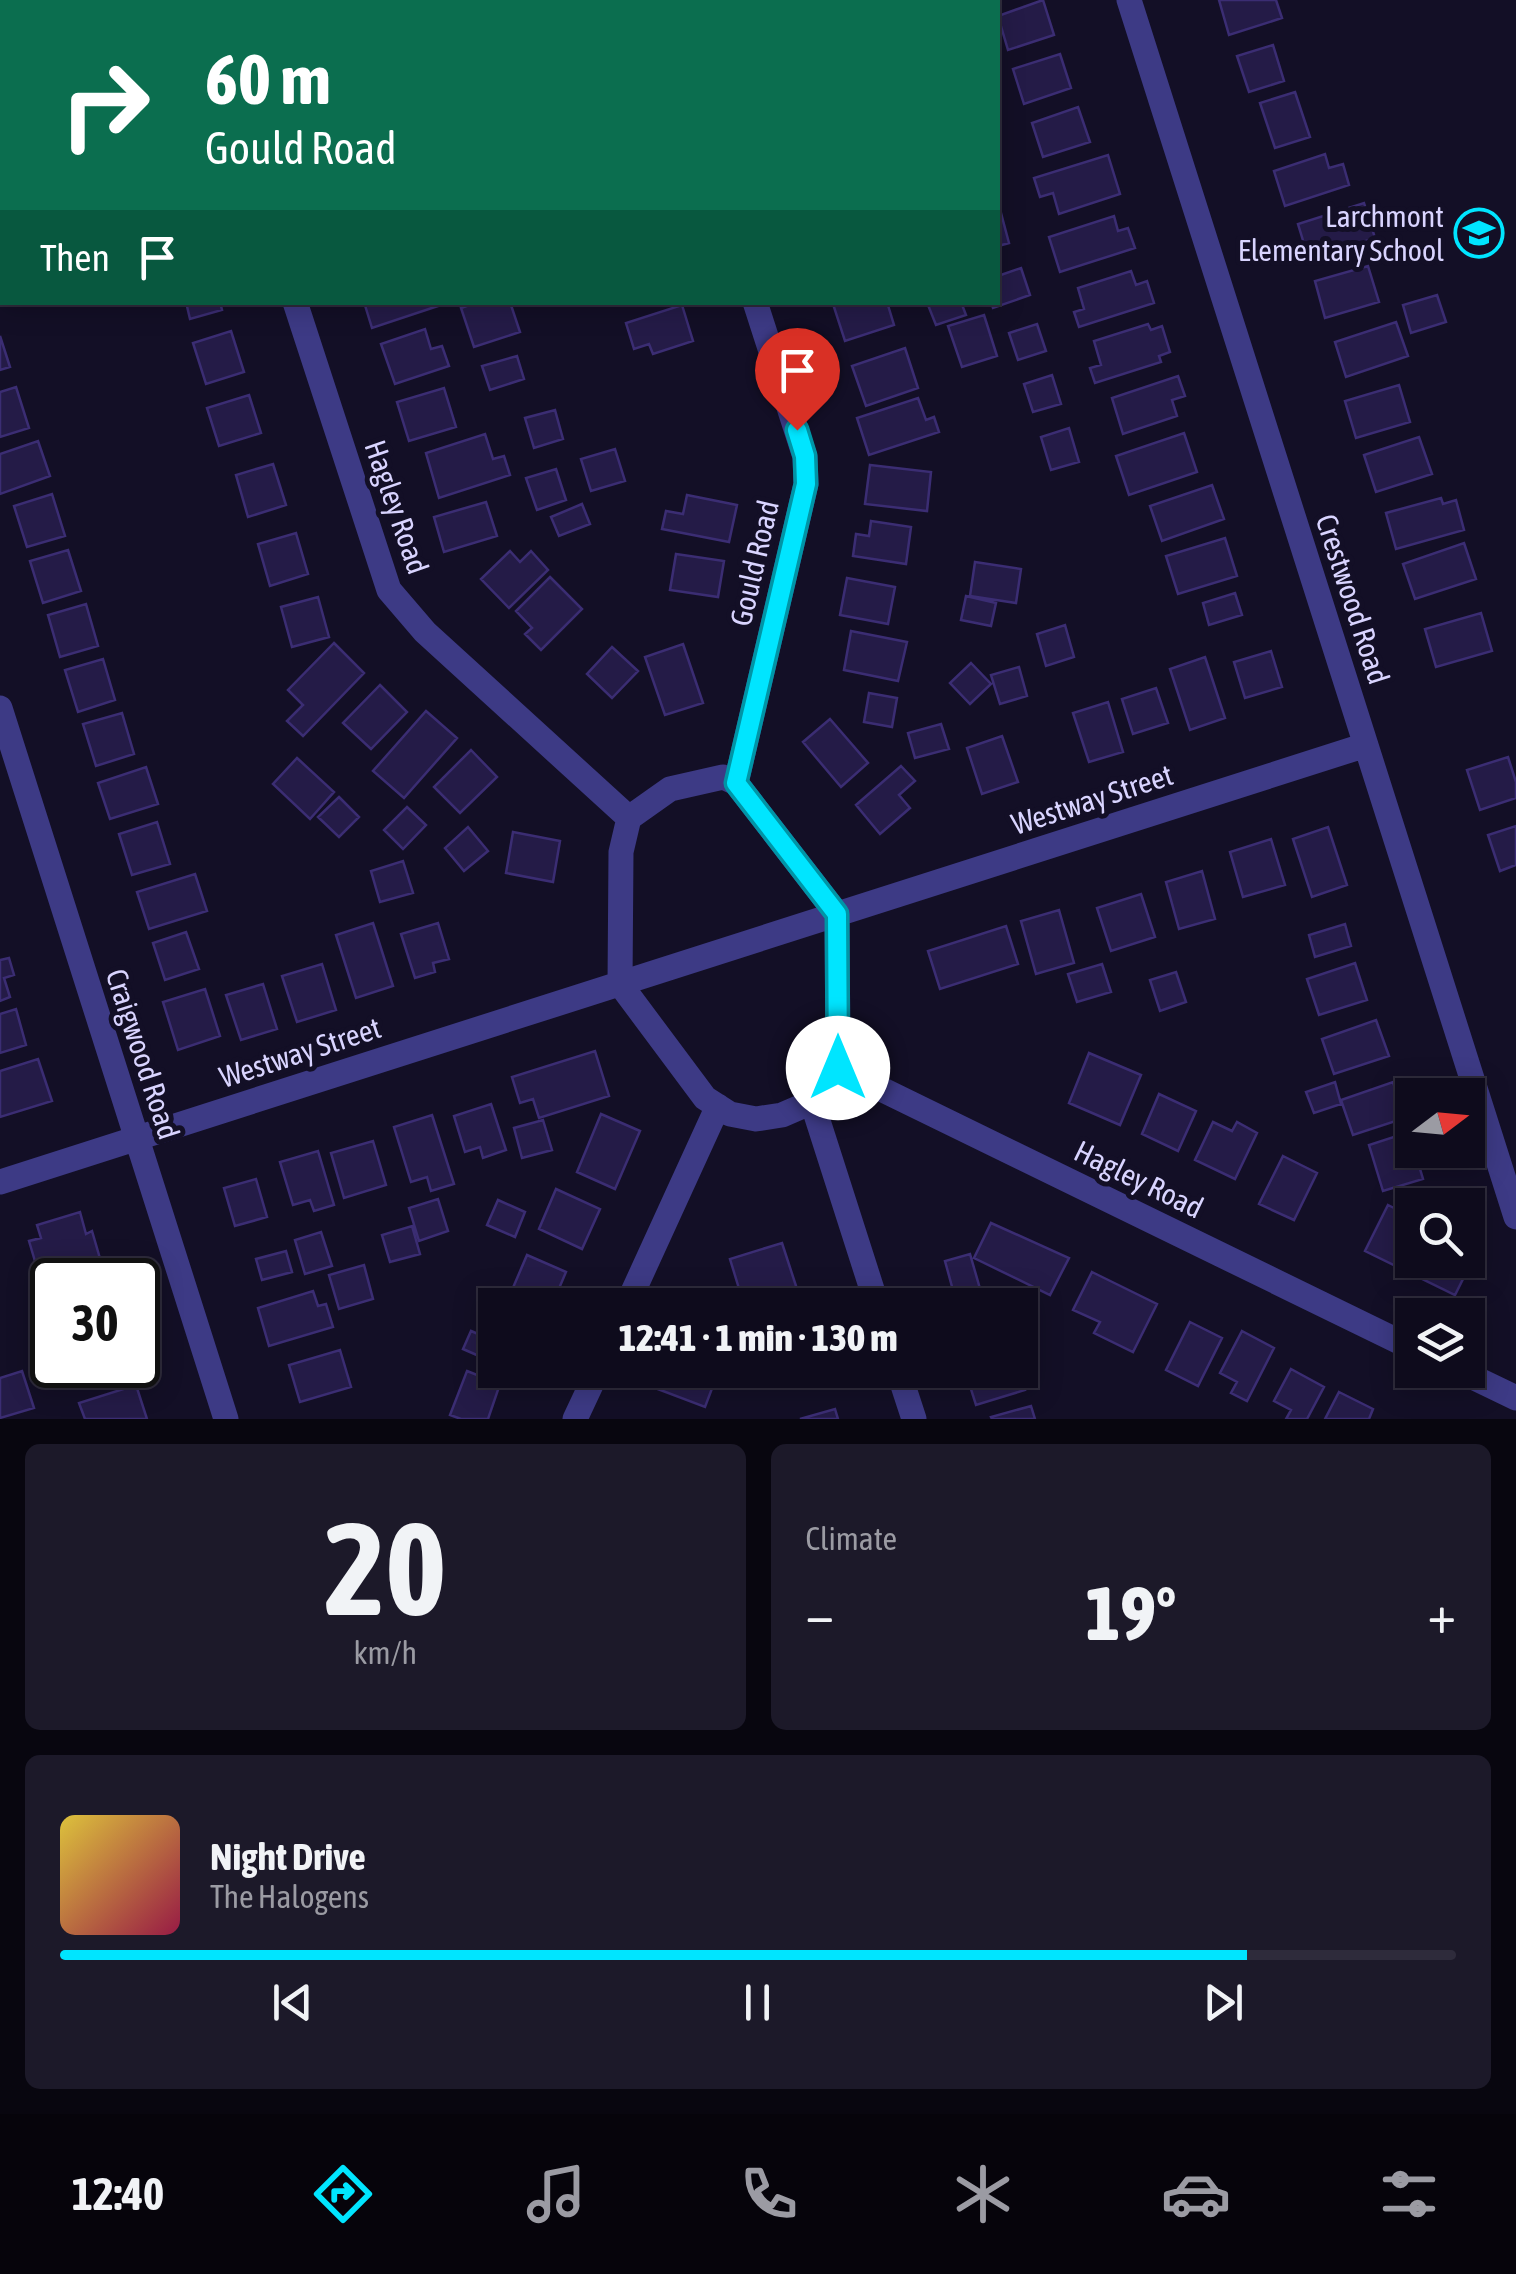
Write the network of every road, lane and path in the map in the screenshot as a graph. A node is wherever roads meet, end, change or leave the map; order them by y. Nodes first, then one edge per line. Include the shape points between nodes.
1 (1129, 0) edge
2 (296, 305) edge
3 (757, 305) edge
4 (0, 708) edge
5 (1366, 746) junction
6 (736, 783) junction
7 (630, 818) junction
8 (837, 914) junction
9 (620, 984) junction
10 (838, 1068) junction
11 (812, 1102) junction
12 (718, 1106) junction
13 (136, 1139) junction
14 (0, 1182) edge
15 (1516, 1217) edge
16 (636, 1288) edge
17 (872, 1288) edge
18 (1395, 1340) edge
19 (1485, 1383) edge
20 (590, 1388) edge
21 (904, 1388) edge
22 (1516, 1398) edge
23 (226, 1419) edge
24 (576, 1419) edge
25 (914, 1419) edge

1 - 5 street, Crestwood Road
2 - 7 street, Hagley Road via 390,590 425,632
3 - 6 street, Gould Road via 805,456 806,484
4 - 13 street, Craigwood Road
5 - 8 street, Westway Street
5 - 15 street, Crestwood Road
6 - 7 street via 723,777 670,789
6 - 8 street
7 - 9 street via 621,852
8 - 9 street, Westway Street
8 - 10 street
9 - 12 street via 705,1098
9 - 13 street, Westway Street
10 - 11 street
10 - 18 street, Hagley Road
11 - 12 street via 756,1119
11 - 17 street
12 - 16 street
13 - 14 street, Westway Street
13 - 23 street, Craigwood Road
19 - 22 street
20 - 24 street
21 - 25 street

